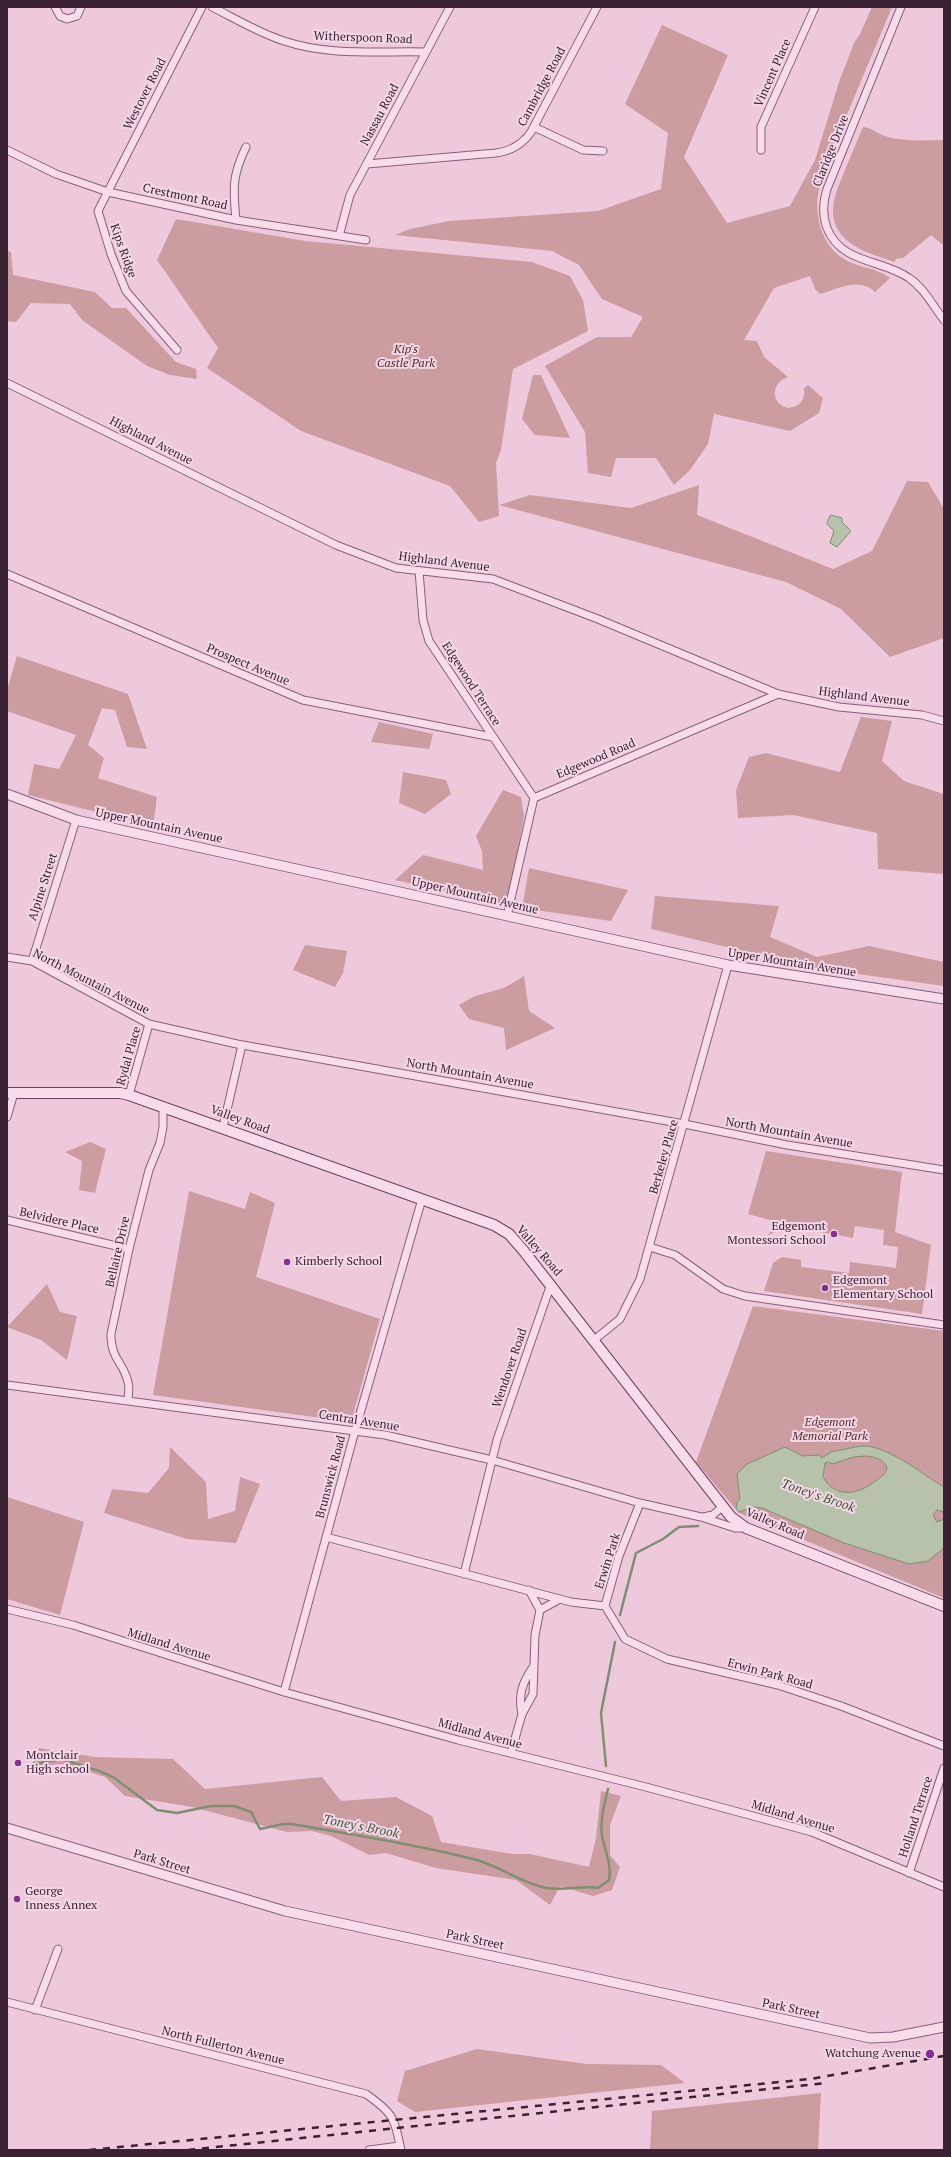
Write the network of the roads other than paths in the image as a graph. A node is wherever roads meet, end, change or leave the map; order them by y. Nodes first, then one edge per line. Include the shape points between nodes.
1 (55, 7) edge
2 (81, 7) edge
3 (202, 7) edge
4 (212, 7) edge
5 (450, 7) edge
6 (597, 7) edge
7 (814, 7) edge
8 (901, 7) edge
9 (426, 52) junction
10 (534, 127) junction
11 (246, 147) dead end
12 (7, 150) edge
13 (761, 150) dead end
14 (603, 151) dead end
15 (367, 164) junction
16 (108, 192) junction
17 (236, 220) junction
18 (339, 236) junction
19 (366, 240) dead end
20 (944, 320) edge
21 (177, 350) dead end
22 (7, 383) edge
23 (419, 571) junction
24 (7, 574) edge
25 (778, 694) junction
26 (944, 721) edge
27 (492, 737) junction
28 (7, 794) edge
29 (534, 798) junction
30 (76, 820) junction
31 (507, 916) junction
32 (7, 957) edge
33 (32, 961) junction
34 (728, 965) junction
35 (944, 1000) edge
36 (149, 1024) junction
37 (242, 1044) junction
38 (10, 1093) edge
39 (129, 1095) junction
40 (162, 1106) junction
41 (7, 1117) edge
42 (684, 1124) junction
43 (223, 1127) junction
44 (944, 1170) edge
45 (422, 1199) junction
46 (7, 1220) edge
47 (650, 1247) junction
48 (129, 1249) junction
49 (551, 1284) junction
50 (944, 1325) edge
51 (594, 1340) junction
52 (7, 1385) edge
53 (128, 1401) junction
54 (355, 1431) junction
55 (492, 1460) junction
56 (640, 1503) junction
57 (722, 1506) junction
58 (701, 1517) junction
59 (746, 1528) junction
60 (326, 1537) junction
61 (464, 1574) junction
62 (529, 1590) junction
63 (560, 1599) junction
64 (605, 1606) junction
65 (944, 1606) edge
66 (7, 1609) edge
67 (540, 1610) junction
68 (533, 1667) junction
69 (284, 1692) junction
70 (522, 1714) junction
71 (944, 1746) edge
72 (511, 1753) junction
73 (944, 1768) edge
74 (7, 1828) edge
75 (910, 1872) junction
76 (944, 1887) edge
77 (58, 1949) dead end
78 (7, 2002) edge
79 (35, 2010) junction
80 (944, 2027) edge
81 (400, 2148) edge
82 (369, 2150) edge

1 - 2 street via 60,16 71,19 77,16
3 - 16 street, Westover Road
4 - 9 street, Witherspoon Road via 270,36 299,45 332,50
5 - 9 street, Nassau Road
6 - 10 street, Cambridge Road
7 - 13 street, Vincent Place via 761,128
8 - 20 street, Claridge Drive via 827,189 824,217 829,231 841,248 858,258 908,277 920,287
9 - 15 street, Nassau Road
10 - 14 street via 583,150
10 - 15 street, Cambridge Road via 523,142 502,153
11 - 17 street via 237,166 233,188
12 - 16 street, Crestmont Road via 56,174
15 - 18 street, Nassau Road via 350,195
16 - 17 street, Crestmont Road
16 - 21 street, Kips Ridge via 98,211 121,280 126,291
17 - 18 street, Crestmont Road
18 - 19 street, Crestmont Road
22 - 23 street, Highland Avenue via 336,545 396,568
23 - 25 street, Highland Avenue via 493,579 598,619
23 - 27 street, Edgewood Terrace via 423,620 429,640
24 - 27 street, Prospect Avenue via 303,700
25 - 26 street, Highland Avenue via 839,707 922,715
25 - 29 street, Edgewood Road
27 - 29 street, Edgewood Terrace
28 - 30 street, Upper Mountain Avenue
29 - 31 street
30 - 31 street, Upper Mountain Avenue
30 - 33 street, Alpine Street
31 - 34 street, Upper Mountain Avenue
32 - 33 street, North Mountain Avenue
33 - 36 street, North Mountain Avenue
34 - 35 street, Upper Mountain Avenue
34 - 42 street, Berkeley Place
36 - 37 street, North Mountain Avenue
36 - 39 street, Rydal Place
37 - 42 street, North Mountain Avenue
37 - 43 street
38 - 39 main road, Valley Road
38 - 41 street
39 - 40 main road, Valley Road
40 - 43 main road, Valley Road
40 - 48 street, Bellaire Drive via 163,1127 160,1143 149,1170
42 - 44 street, North Mountain Avenue via 787,1145
42 - 47 street, Berkeley Place
43 - 45 main road, Valley Road
45 - 49 main road, Valley Road via 481,1219 509,1234
45 - 54 street, Brunswick Road
46 - 48 street, Belvidere Place
47 - 50 street via 675,1255 723,1289 745,1296
47 - 51 street, Berkeley Place via 640,1278 624,1312 616,1324
48 - 53 street, Bellaire Drive via 111,1334 111,1348 129,1384
49 - 51 main road, Valley Road
49 - 55 street, Wendover Road
51 - 57 main road, Valley Road
52 - 53 street, Central Avenue
53 - 54 street, Central Avenue
54 - 55 street, Central Avenue
54 - 60 street, Brunswick Road
55 - 56 street, Central Avenue
55 - 61 street
56 - 58 street, Central Avenue
56 - 64 street, Erwin Park via 619,1556
57 - 58 street via 713,1515
57 - 59 main road, Valley Road via 731,1517
58 - 59 street, Central Avenue via 735,1528
59 - 65 main road, Valley Road
60 - 61 street, Erwin Park
60 - 69 street, Brunswick Road
61 - 62 street, Erwin Park
62 - 63 street, Erwin Park
62 - 67 street
63 - 64 street, Erwin Park
63 - 67 street
64 - 71 street, Erwin Park Road via 625,1639 667,1659 778,1685 841,1706
66 - 69 street, Midland Avenue via 73,1625
67 - 68 street via 536,1625
68 - 70 street via 532,1697
68 - 70 street via 520,1692
69 - 72 street, Midland Avenue
70 - 72 street
72 - 75 street, Midland Avenue via 812,1832
73 - 75 street, Holland Terrace
74 - 80 street, Park Street via 286,1911 870,2038 893,2037
75 - 76 street, Midland Avenue
77 - 79 street
78 - 79 street, North Fullerton Avenue
79 - 81 street, North Fullerton Avenue via 366,2094 387,2109 397,2129
81 - 82 street

